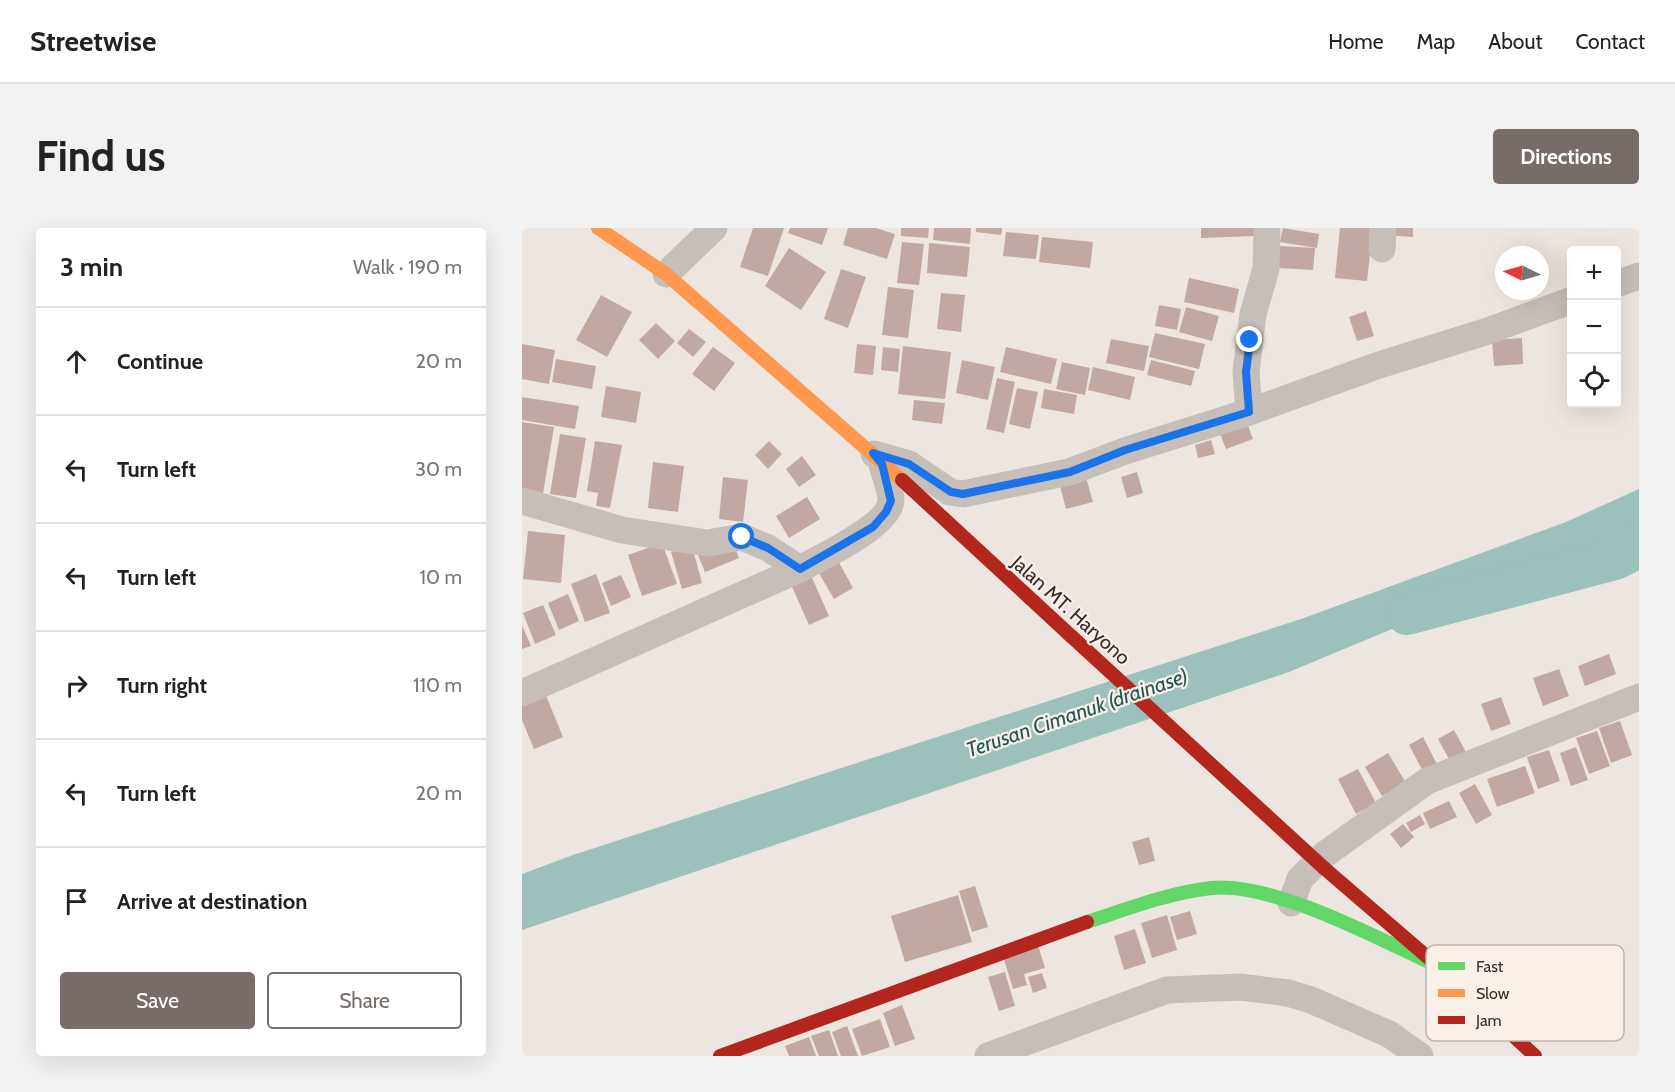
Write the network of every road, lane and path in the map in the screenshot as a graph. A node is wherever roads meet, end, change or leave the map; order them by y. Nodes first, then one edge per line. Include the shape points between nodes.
1 (598, 228) edge
2 (714, 228) edge
3 (1267, 228) edge
4 (666, 274) junction
5 (1639, 276) edge
6 (1621, 283) edge
7 (1567, 302) edge
8 (1249, 412) junction
9 (877, 458) junction
10 (522, 501) edge
11 (800, 569) junction
12 (522, 693) edge
13 (1639, 697) edge
14 (1291, 903) junction
15 (1426, 956) edge
16 (1426, 961) edge
17 (1519, 1041) edge
18 (720, 1056) edge
19 (988, 1056) edge
20 (1420, 1056) edge
21 (1535, 1056) edge

1 - 4 main road, Jalan MT. Haryono
2 - 4 street
3 - 8 street via 1266,269 1253,314 1246,372
4 - 9 main road, Jalan MT. Haryono
5 - 6 street
7 - 8 street
8 - 9 street via 1125,450 1070,472 963,494 951,492 909,464
9 - 11 street via 891,501 886,512 873,527
9 - 15 main road, Jalan MT. Haryono, bridge via 1324,868
10 - 11 street via 622,530 706,543 742,537
11 - 12 street
13 - 14 street via 1427,781 1324,855 1300,879
14 - 16 main road
14 - 18 main road via 1246,890 1214,888 1173,894
17 - 21 main road, Jalan MT. Haryono
19 - 20 street via 1167,990 1240,987 1311,1000 1389,1034

